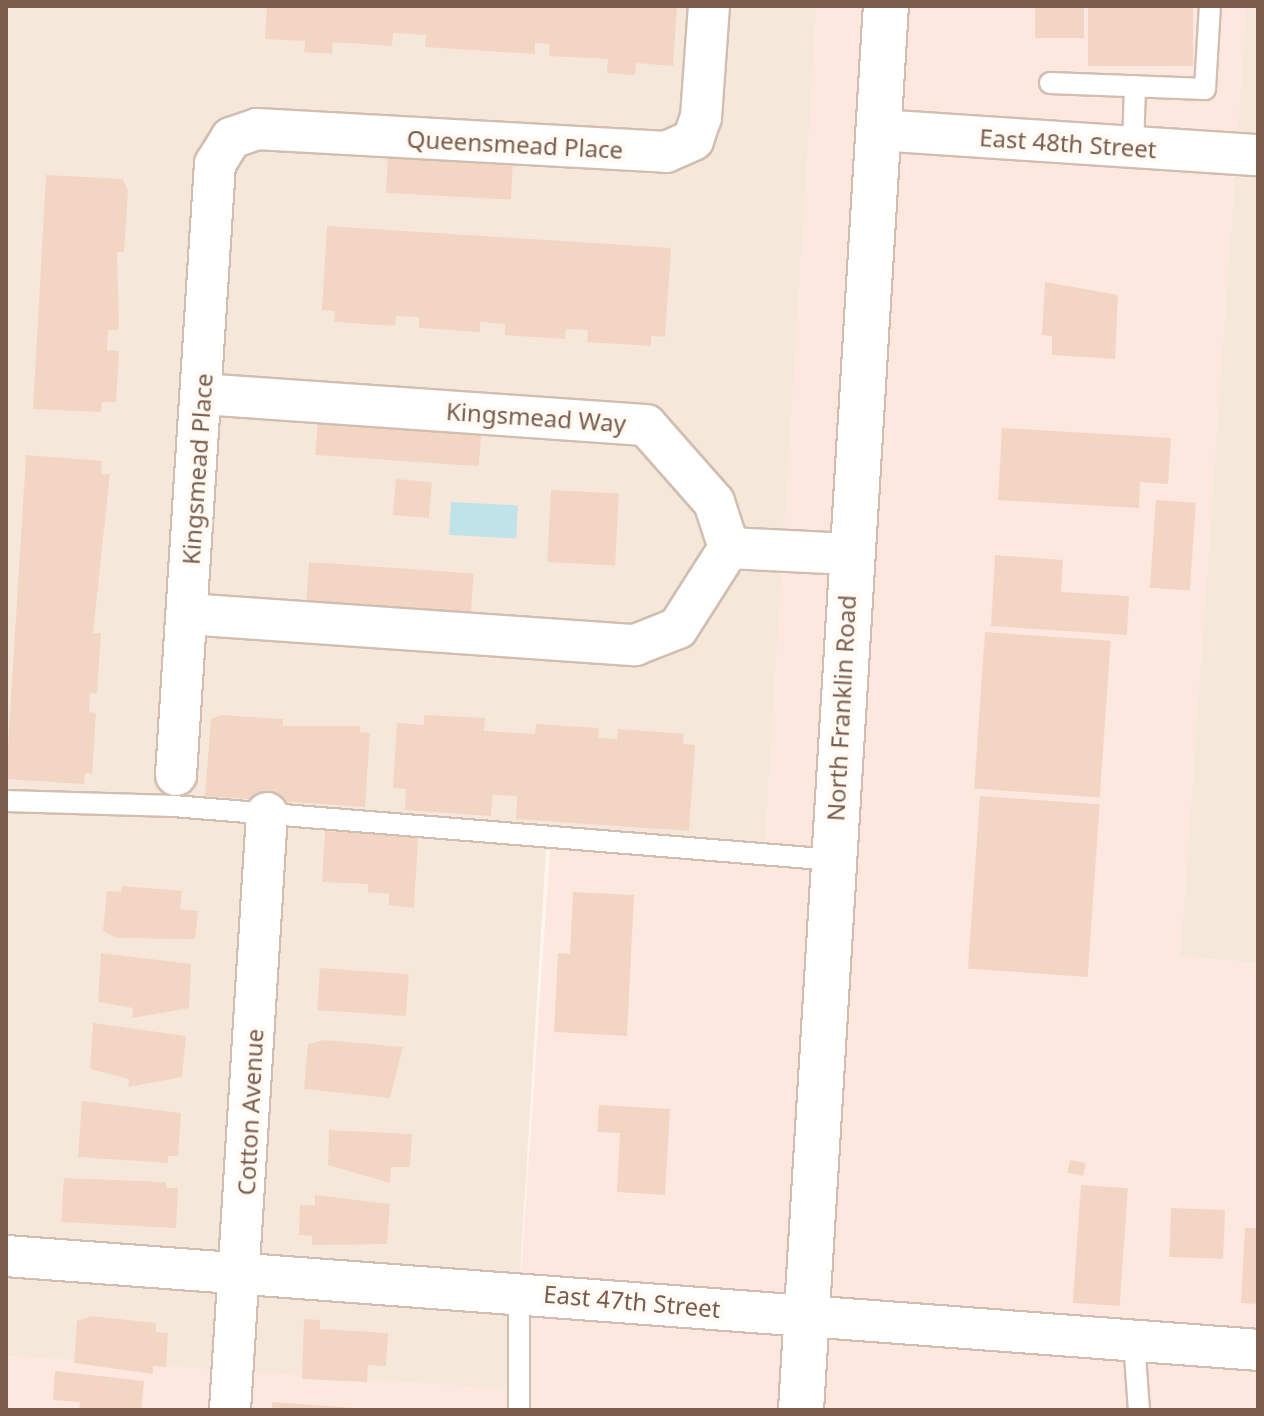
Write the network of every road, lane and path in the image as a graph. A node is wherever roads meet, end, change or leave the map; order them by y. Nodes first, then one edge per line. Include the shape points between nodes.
1 (709, 6) edge
2 (886, 6) edge
3 (1210, 6) edge
4 (1050, 83) dead end
5 (1135, 86) junction
6 (878, 130) junction
7 (1133, 147) junction
8 (1258, 155) edge
9 (215, 164) joint
10 (202, 394) junction
11 (729, 548) junction
12 (849, 554) junction
13 (187, 614) junction
14 (176, 775) dead end
15 (6, 801) edge
16 (267, 813) junction
17 (834, 860) junction
18 (6, 1256) edge
19 (240, 1270) junction
20 (519, 1292) junction
21 (806, 1316) junction
22 (1134, 1341) junction
23 (1258, 1350) edge
24 (230, 1410) edge
25 (519, 1410) edge
26 (801, 1410) edge
27 (1139, 1410) edge

1 - 9 street, Queensmead Place via 701,117 693,140 666,152 257,129 231,138
2 - 6 main road, North Franklin Road
3 - 5 lane via 1205,89
4 - 5 lane
5 - 7 lane
6 - 7 street, East 48th Street
6 - 12 main road, North Franklin Road
7 - 8 street, East 48th Street
9 - 10 street, Kingsmead Place
10 - 11 street, Kingsmead Way via 646,425 714,502
10 - 13 street, Kingsmead Place
11 - 12 street
11 - 13 street via 678,628 635,645
12 - 17 main road, North Franklin Road
13 - 14 street, Kingsmead Place
15 - 16 lane via 59,798
16 - 17 lane
16 - 19 street, Cotton Avenue
17 - 21 main road, North Franklin Road
18 - 19 street, East 47th Street
19 - 20 street, East 47th Street
19 - 24 street, Cotton Avenue
20 - 21 street, East 47th Street
20 - 25 lane
21 - 22 street, East 47th Street
21 - 26 main road, North Franklin Road
22 - 23 street, East 47th Street
22 - 27 lane

